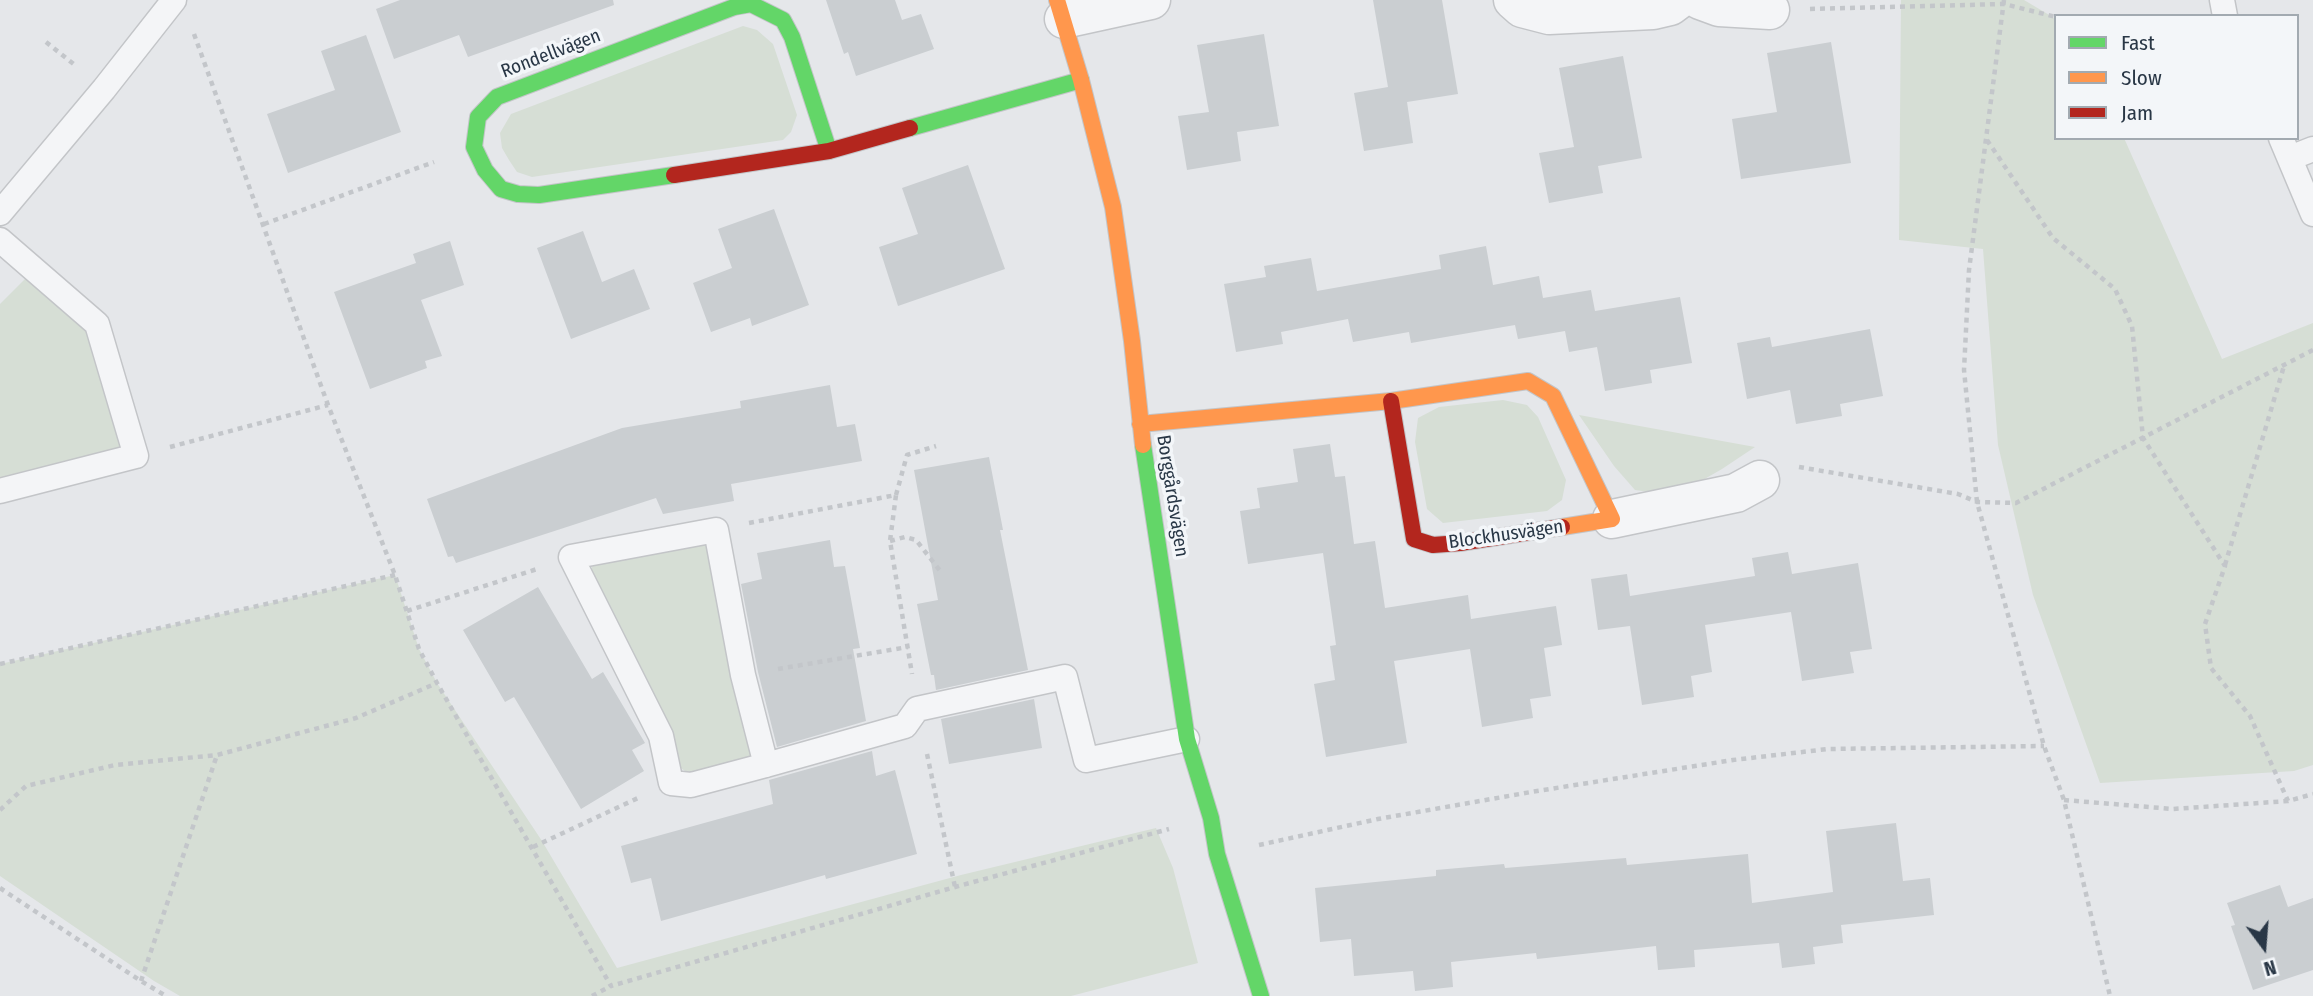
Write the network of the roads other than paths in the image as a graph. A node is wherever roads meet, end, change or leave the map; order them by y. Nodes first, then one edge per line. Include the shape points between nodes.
1 (174, 0) edge
2 (1151, 0) edge
3 (1513, 0) edge
4 (1678, 0) edge
5 (1700, 0) edge
6 (1061, 10) edge
7 (1770, 10) road end
8 (1081, 80) junction
9 (2295, 149) edge
10 (829, 151) junction
11 (0, 213) edge
12 (2313, 214) edge
13 (0, 240) edge
14 (1391, 401) junction
15 (1140, 424) junction
16 (1760, 480) road end
17 (0, 491) edge
18 (1612, 519) junction
19 (1188, 739) junction
20 (766, 765) junction
21 (1261, 996) edge

1 - 11 lane
2 - 6 street
3 - 4 street via 1522,8 1549,15 1653,10
5 - 7 street via 1719,7
6 - 8 street, Borggårdsvägen
8 - 10 street
8 - 15 street, Borggårdsvägen via 1113,207
9 - 12 lane
10 - 10 street, Rondellvägen via 539,195 501,188 474,147 478,117 497,97 751,4 783,20
13 - 17 lane via 97,324 136,456
14 - 15 street
14 - 18 street via 1528,381 1542,388 1553,396
14 - 18 street, Blockhusvägen via 1414,539 1433,545 1460,543
15 - 19 street, Borggårdsvägen
16 - 18 street, Blockhusvägen via 1737,494
19 - 20 lane via 1086,760 1065,677 917,709 905,726
19 - 21 street, Borggårdsvägen via 1217,854
20 - 20 lane via 743,675 716,530 571,557 661,737 671,783 691,785

